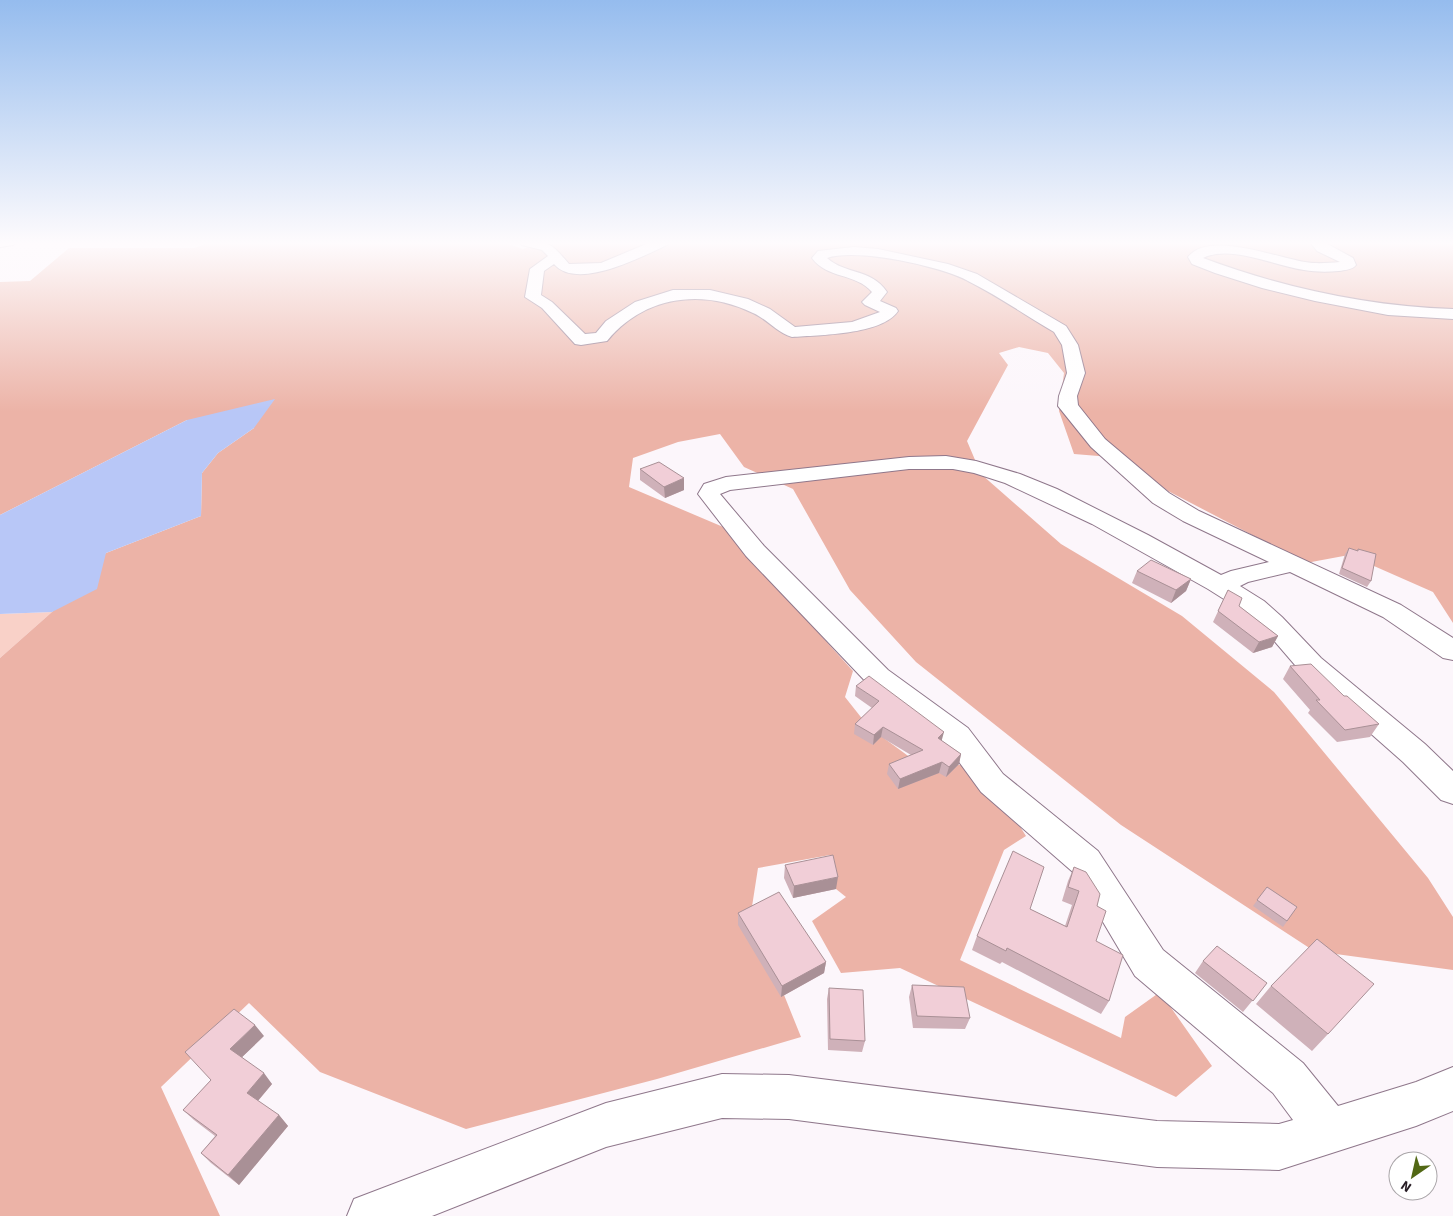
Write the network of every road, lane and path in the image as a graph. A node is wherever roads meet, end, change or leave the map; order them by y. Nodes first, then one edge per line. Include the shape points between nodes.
1 (536, 299) edge
2 (661, 299) edge
3 (728, 299) edge
4 (873, 299) edge
5 (1009, 299) edge
6 (1322, 299) edge
7 (1453, 314) edge
8 (1294, 564) junction
9 (1221, 585) junction
10 (1453, 651) edge
11 (1453, 791) edge
12 (1453, 1089) edge
13 (1329, 1131) junction
14 (371, 1216) edge

1 - 2 street via 581,340 585,340 601,337 612,324 640,305
3 - 4 street via 764,312 792,332 854,327 887,315 890,311 870,302
5 - 8 street via 1060,329 1070,345 1076,373 1068,406 1098,444 1161,498 1191,516
6 - 7 street via 1390,310
8 - 9 street via 1240,576
8 - 10 street via 1392,611
9 - 11 street via 1255,607 1310,665 1414,753
9 - 13 street via 1056,496 1004,476 960,464 909,463 726,484 712,489 709,494 755,551 878,677 957,736 992,783 1086,862 1149,962 1288,1078
12 - 13 street
13 - 14 street via 1279,1147 1157,1144 789,1097 722,1096 606,1125

